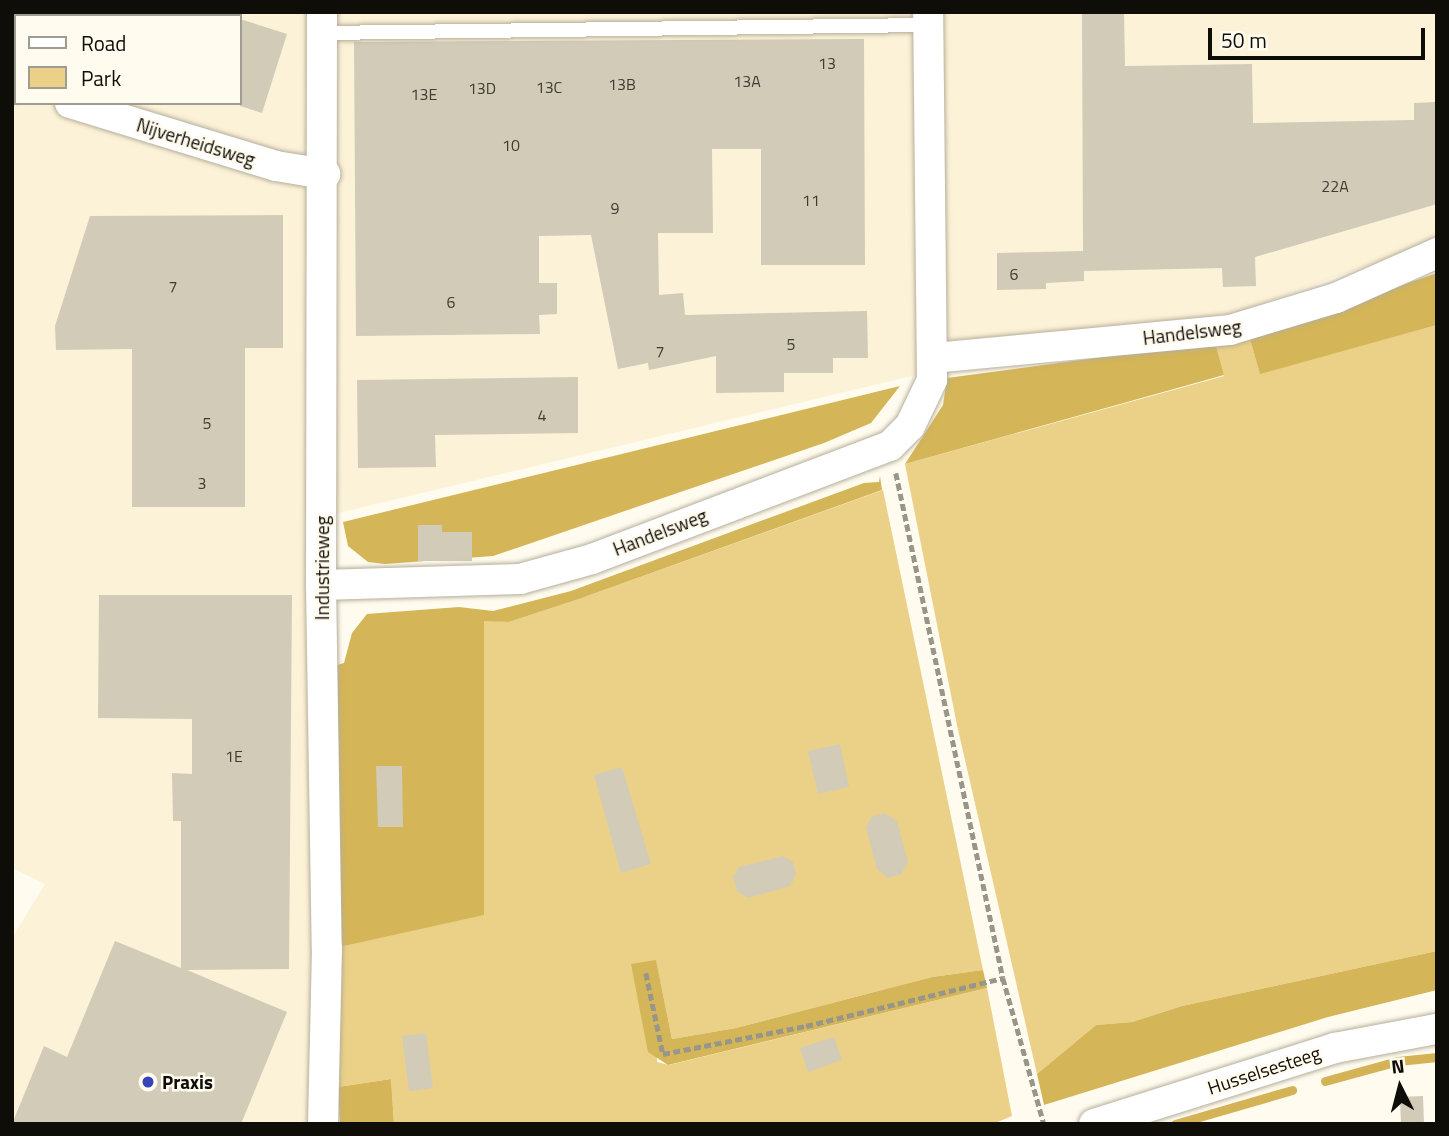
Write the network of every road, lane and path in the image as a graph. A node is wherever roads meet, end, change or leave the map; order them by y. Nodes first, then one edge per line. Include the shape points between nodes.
1 (928, 19) edge
2 (323, 23) edge
3 (77, 105) edge
4 (325, 174) junction
5 (1437, 253) edge
6 (934, 358) junction
7 (890, 446) junction
8 (321, 585) junction
9 (646, 973) dead end
10 (1003, 978) junction
11 (1437, 1029) edge
12 (323, 1124) edge
13 (1044, 1124) edge
14 (1094, 1124) edge

1 - 2 lane
1 - 6 street
2 - 4 street, Industrieweg
3 - 4 street, Nijverheidsweg via 276,166
4 - 8 street, Industrieweg
5 - 6 street, Handelsweg via 1336,298 1230,330
6 - 7 street via 925,403
7 - 8 street, Handelsweg via 592,559 520,579
7 - 10 path
8 - 12 street, Industrieweg via 327,948
9 - 10 path via 663,1054 806,1026
10 - 13 path
11 - 14 street, Husselsesteeg via 1335,1048

